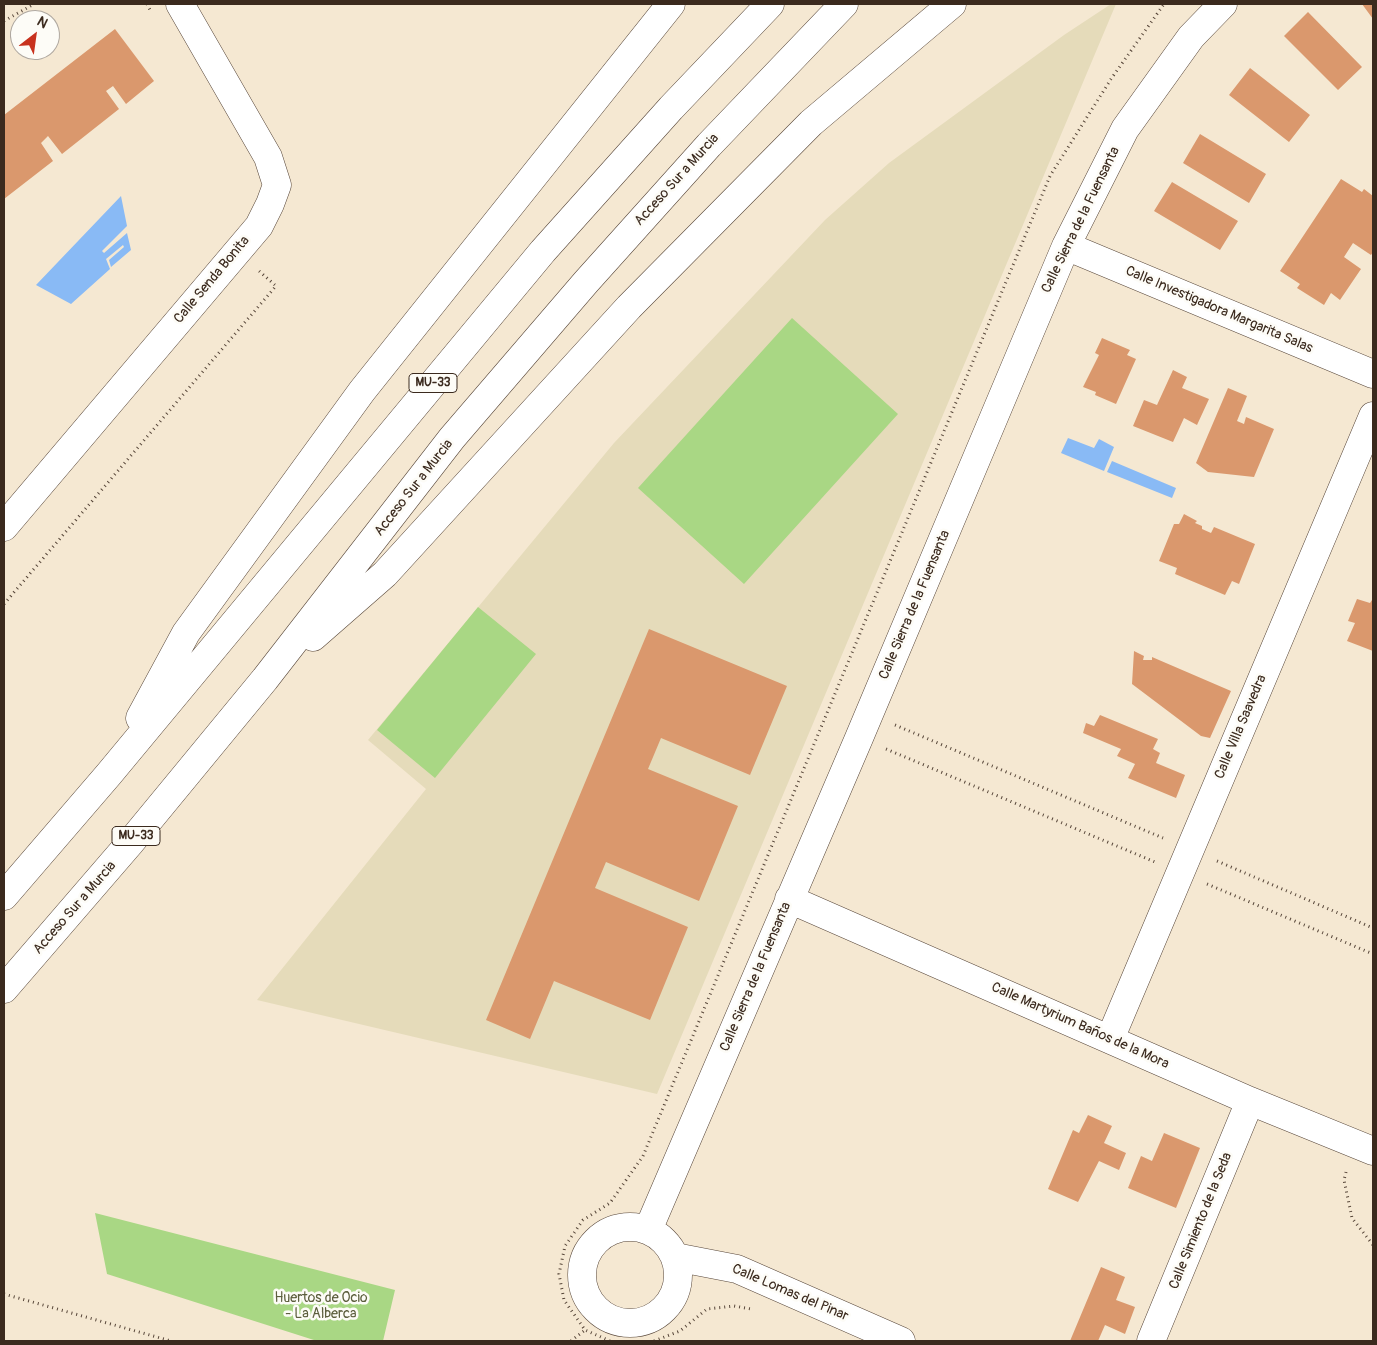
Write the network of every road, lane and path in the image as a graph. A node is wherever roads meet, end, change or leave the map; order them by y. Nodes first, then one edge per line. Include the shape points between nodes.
1 (34, 4) edge
2 (180, 4) edge
3 (671, 4) edge
4 (770, 4) edge
5 (844, 4) edge
6 (952, 4) edge
7 (1164, 4) edge
8 (1223, 4) edge
9 (4, 21) edge
10 (1066, 246) junction
11 (1373, 374) edge
12 (1373, 416) edge
13 (4, 527) edge
14 (265, 680) junction
15 (864, 726) junction
16 (110, 774) junction
17 (1185, 861) junction
18 (4, 896) edge
19 (789, 899) junction
20 (1373, 928) edge
21 (1373, 954) edge
22 (4, 989) edge
23 (1110, 1039) junction
24 (1250, 1101) junction
25 (1365, 1147) edge
26 (648, 1230) junction
27 (1373, 1245) edge
28 (675, 1257) junction
29 (4, 1294) edge
30 (757, 1310) dead end
31 (585, 1330) junction
32 (171, 1341) edge
33 (571, 1341) edge
34 (610, 1341) edge
35 (654, 1341) edge
36 (902, 1341) edge
37 (1151, 1341) edge

1 - 9 path
2 - 13 main road, Calle Senda Bonita via 268,157 277,185 259,226
3 - 16 main road via 362,391 186,634
4 - 16 main road, MU-33 via 671,108 544,251
5 - 14 main road, Acceso Sur a Murcia / MU-33 via 709,145 452,438
6 - 14 main road via 811,123 629,306 385,574
7 - 31 path via 1111,79 1050,176 643,1156 610,1203 583,1220 566,1246 559,1274 564,1300
8 - 10 main road, Calle Sierra de la Fuensanta via 1191,37 1125,129
10 - 11 main road, Calle Investigadora Margarita Salas
10 - 15 main road, Calle Sierra de la Fuensanta
12 - 17 main road, Calle Villa Saavedra
14 - 22 main road, Acceso Sur a Murcia / MU-33
15 - 17 path
15 - 17 path
15 - 19 main road, Calle Sierra de la Fuensanta
16 - 18 main road, MU-33
17 - 20 path
17 - 21 path
17 - 23 main road, Calle Villa Saavedra
19 - 23 main road, Calle Martyrium Baños de la Mora
19 - 26 main road, Calle Sierra de la Fuensanta
23 - 24 main road, Calle Martyrium Baños de la Mora
24 - 25 main road, Calle Martyrium Baños de la Mora
24 - 37 main road, Calle Simiento de la Seda
25 - 27 path via 1347,1166 1344,1180 1352,1218
26 - 28 main road via 664,1241
26 - 28 main road via 630,1227 612,1230 596,1241 585,1256 582,1274 585,1293 596,1308 611,1319 629,1323 648,1320 663,1309 674,1293 678,1275
28 - 36 main road, Calle Lomas del Pinar via 736,1269
29 - 32 path
30 - 35 path via 734,1306 707,1309 680,1331
31 - 33 path
31 - 34 path

